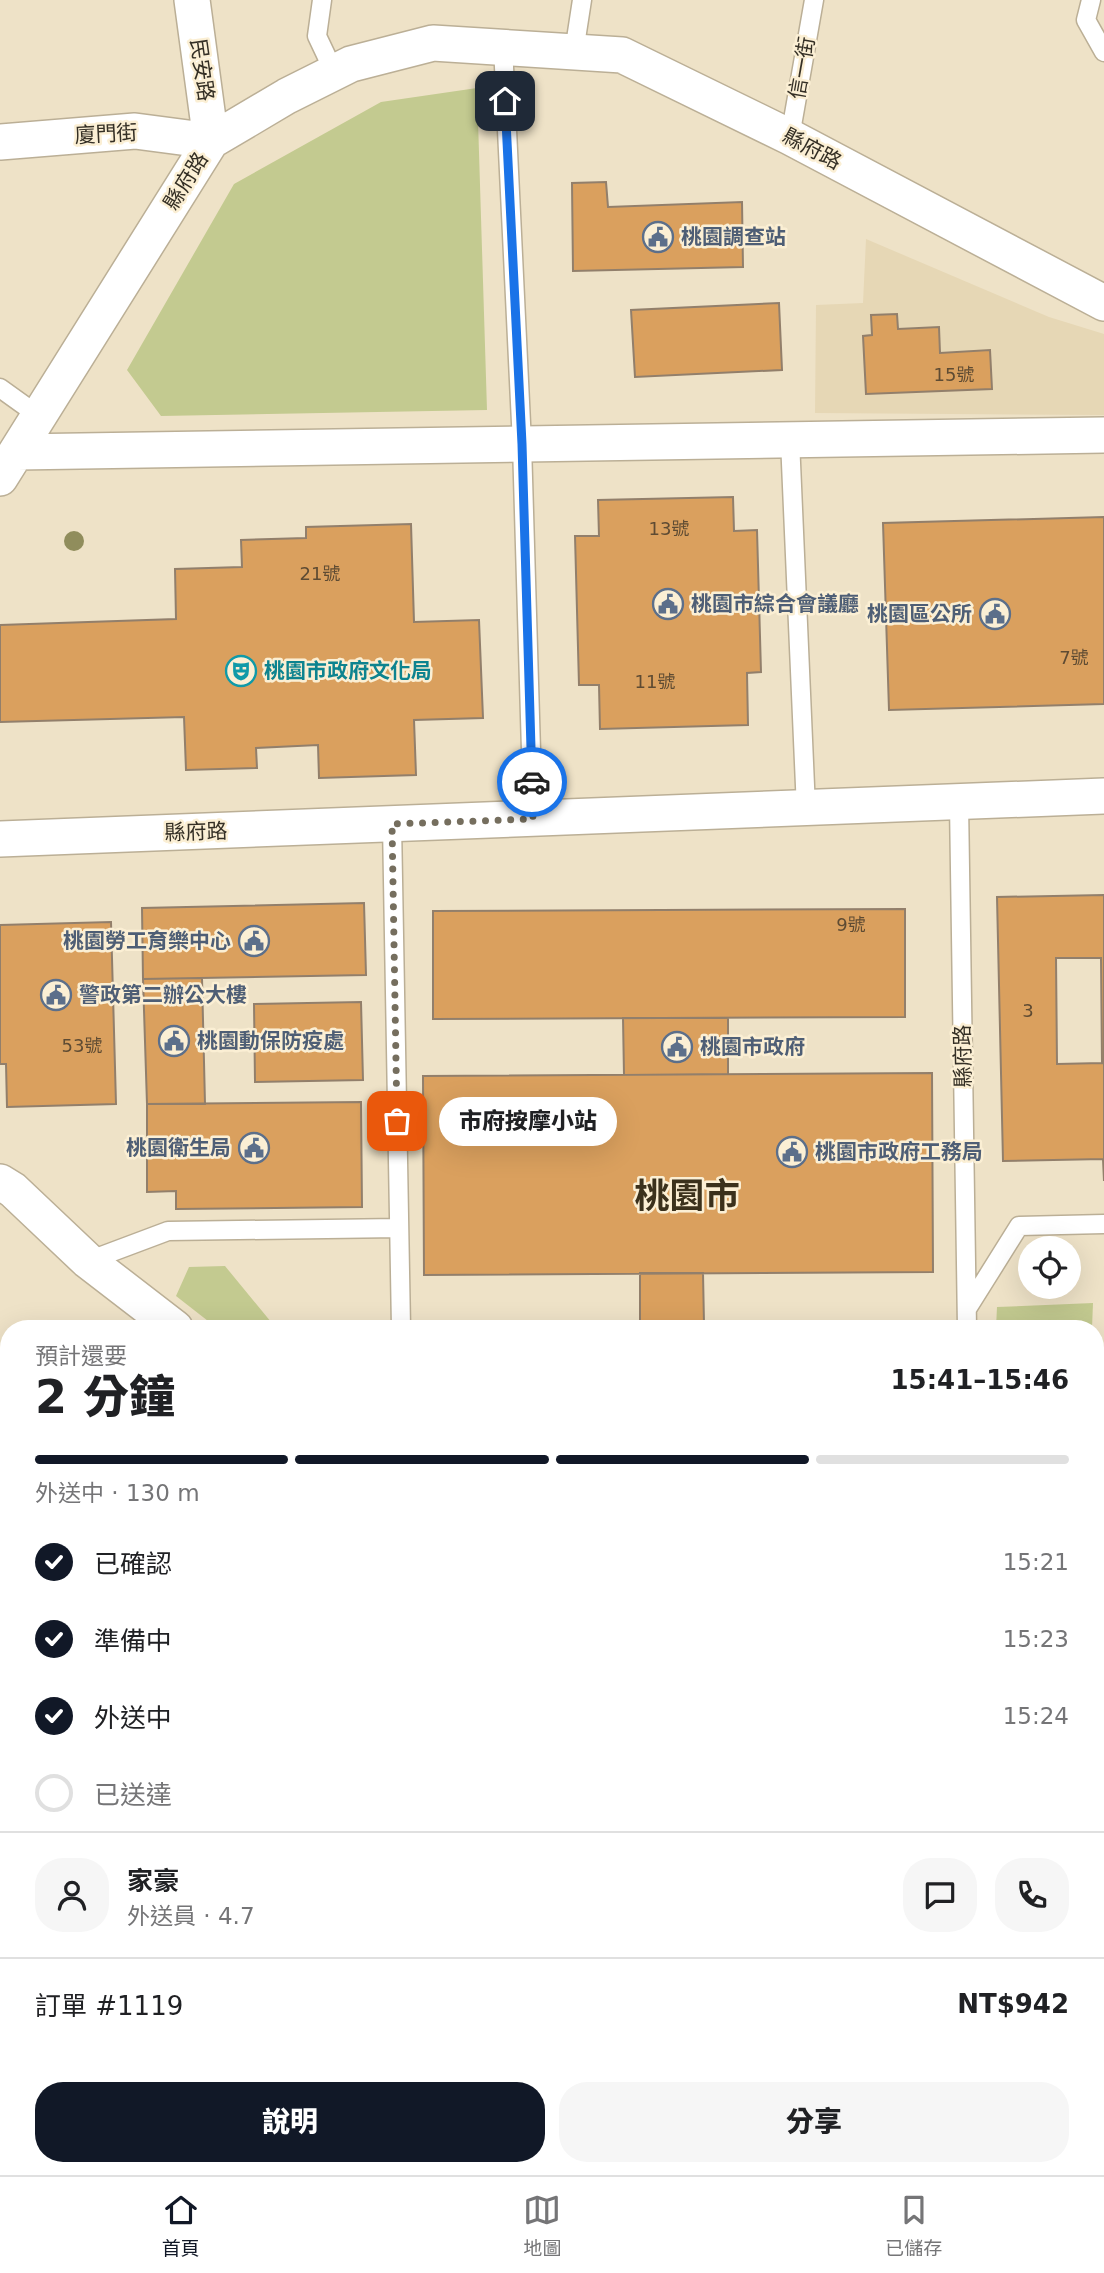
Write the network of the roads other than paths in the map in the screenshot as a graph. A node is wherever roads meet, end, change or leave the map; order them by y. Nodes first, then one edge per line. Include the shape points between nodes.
1 (192, 0) edge
2 (322, 0) edge
3 (582, 0) edge
4 (814, 0) edge
5 (1091, 0) edge
6 (503, 46) junction
7 (574, 52) junction
8 (1104, 52) edge
9 (334, 72) junction
10 (790, 137) junction
11 (211, 141) junction
12 (0, 142) edge
13 (1104, 303) edge
14 (0, 388) edge
15 (39, 416) junction
16 (1104, 435) edge
17 (790, 440) junction
18 (522, 444) junction
19 (8, 465) edge
20 (1104, 796) edge
21 (959, 803) junction
22 (806, 809) junction
23 (533, 819) junction
24 (392, 824) junction
25 (0, 839) edge
26 (4, 1192) edge
27 (1104, 1224) edge
28 (399, 1228) junction
29 (88, 1261) junction
30 (967, 1308) junction
31 (165, 1320) edge
32 (401, 1320) edge
33 (967, 1320) edge

1 - 11 street, 民安路
2 - 9 lane via 317,36
3 - 7 lane
4 - 10 lane, 信一街
5 - 8 lane via 1086,20
6 - 7 street, 縣府路
6 - 9 street, 縣府路 via 433,43
6 - 18 lane
7 - 10 street, 縣府路 via 622,55
9 - 11 street, 縣府路
10 - 13 street, 縣府路
11 - 12 street, 廈門街 via 135,131
11 - 15 street, 縣府路
14 - 15 lane
15 - 19 street, 縣府路
16 - 17 street, 縣府路
17 - 18 street, 縣府路
17 - 22 lane
18 - 19 street, 縣府路
18 - 23 lane
20 - 21 street, 縣府路
21 - 22 street, 縣府路
21 - 30 lane, 縣府路
22 - 23 street, 縣府路
23 - 24 street, 縣府路
24 - 25 street, 縣府路
24 - 28 lane
26 - 29 street
27 - 30 lane via 1019,1226
28 - 29 lane via 168,1231
28 - 32 lane
29 - 31 street
30 - 33 lane, 縣府路

